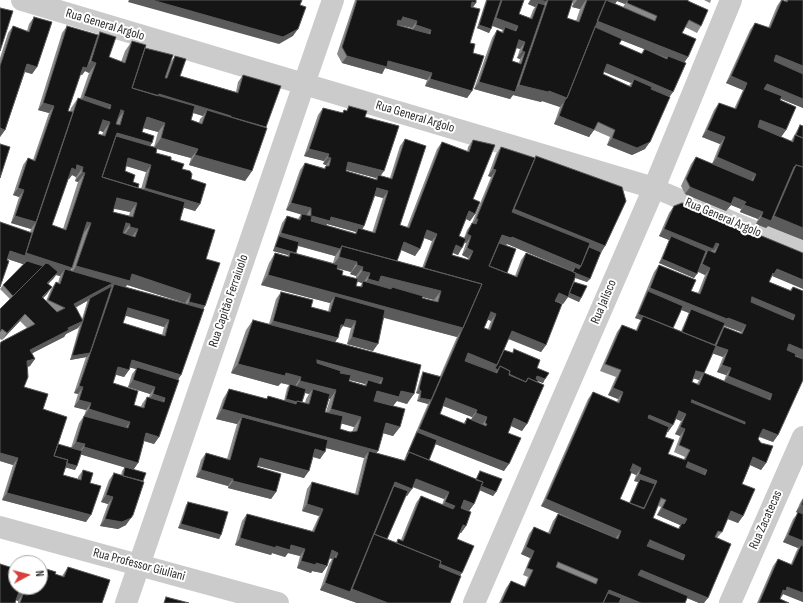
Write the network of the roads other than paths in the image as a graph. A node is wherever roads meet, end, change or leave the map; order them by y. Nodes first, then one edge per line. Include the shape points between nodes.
1 (22, 0) edge
2 (333, 0) edge
3 (731, 0) edge
4 (304, 84) junction
5 (654, 188) junction
6 (803, 252) edge
7 (803, 437) edge
8 (0, 527) edge
9 (139, 566) junction
10 (126, 603) edge
11 (278, 603) edge
12 (474, 603) edge
13 (730, 603) edge

1 - 4 street, Rua General Argolo
2 - 4 street, Rua Capitão Ferraiuolo
3 - 5 street, Rua Jalisco
4 - 5 street, Rua General Argolo
4 - 9 street, Rua Capitão Ferraiuolo
5 - 6 street, Rua General Argolo
5 - 12 street, Rua Jalisco
7 - 13 street, Rua Zacatecas
8 - 9 street, Rua Professor Giuliani
9 - 10 street, Rua Capitão Ferraiuolo
9 - 11 street, Rua Professor Giuliani

